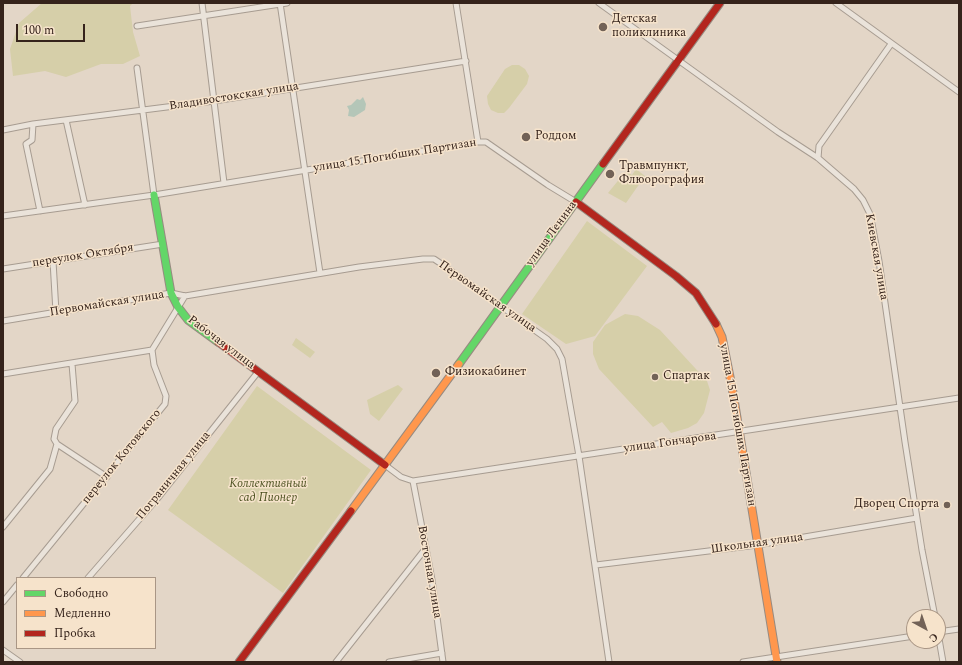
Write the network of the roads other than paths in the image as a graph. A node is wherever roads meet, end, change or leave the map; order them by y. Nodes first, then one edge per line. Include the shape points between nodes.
1 (202, 3) edge
2 (287, 3) edge
3 (456, 3) edge
4 (599, 3) edge
5 (720, 3) edge
6 (836, 3) edge
7 (280, 4) edge
8 (203, 16) junction
9 (137, 26) dead end
10 (891, 44) junction
11 (678, 60) junction
12 (466, 61) junction
13 (137, 68) dead end
14 (293, 88) junction
15 (959, 92) edge
16 (214, 101) junction
17 (144, 111) junction
18 (66, 120) junction
19 (33, 124) junction
20 (3, 130) edge
21 (478, 142) junction
22 (818, 158) junction
23 (306, 170) junction
24 (224, 183) junction
25 (154, 195) junction
26 (576, 202) junction
27 (85, 205) junction
28 (40, 211) junction
29 (3, 216) edge
30 (163, 244) junction
31 (52, 261) junction
32 (3, 269) edge
33 (320, 273) junction
34 (170, 293) junction
35 (185, 296) junction
36 (500, 306) junction
37 (178, 307) junction
38 (56, 312) junction
39 (3, 321) edge
40 (152, 350) junction
41 (72, 364) junction
42 (258, 372) junction
43 (3, 374) edge
44 (959, 398) edge
45 (899, 407) junction
46 (739, 433) junction
47 (57, 444) junction
48 (579, 456) junction
49 (385, 465) junction
50 (107, 477) junction
51 (413, 482) junction
52 (917, 518) junction
53 (3, 527) edge
54 (757, 545) junction
55 (426, 548) junction
56 (596, 565) junction
57 (24, 577) edge
58 (89, 577) edge
59 (16, 587) edge
60 (3, 602) edge
61 (934, 609) edge
62 (959, 629) edge
63 (946, 631) edge
64 (906, 637) edge
65 (941, 649) edge
66 (3, 650) edge
67 (442, 653) junction
68 (776, 660) edge
69 (20, 662) edge
70 (239, 662) edge
71 (336, 662) edge
72 (389, 662) edge
73 (443, 662) edge
74 (609, 662) edge
75 (743, 662) edge
76 (943, 662) edge

1 - 8 street
2 - 7 street
3 - 12 street
4 - 11 street, Киевская улица
5 - 11 street, улица Ленина
6 - 10 street
7 - 8 street
7 - 14 street
8 - 9 street
8 - 16 street
10 - 15 street
10 - 22 street via 819,146
11 - 22 street, Киевская улица
11 - 26 street, улица Ленина
12 - 14 street, Владивостокская улица
12 - 21 street
13 - 17 street, Рабочая улица
14 - 16 street, Владивостокская улица
14 - 23 street
16 - 17 street, Владивостокская улица
16 - 24 street
17 - 18 street, Владивостокская улица
17 - 25 street, Рабочая улица
18 - 19 street, Владивостокская улица
18 - 27 street
19 - 20 street, Владивостокская улица
19 - 28 street via 32,140 26,144
21 - 23 street, улица 15 Погибших Партизан
21 - 26 street, улица 15 Погибших Партизан via 486,142
22 - 45 street, Киевская улица via 854,189 870,214
23 - 24 street, улица 15 Погибших Партизан
23 - 33 street
24 - 25 street, улица 15 Погибших Партизан
25 - 27 street, улица 15 Погибших Партизан
25 - 30 street, Рабочая улица
26 - 36 street, улица Ленина
26 - 46 street, улица 15 Погибших Партизан via 676,276 696,293 707,308 722,337
27 - 28 street, улица 15 Погибших Партизан
28 - 29 street, улица 15 Погибших Партизан
30 - 31 street, переулок Октября
30 - 34 street, Рабочая улица
31 - 32 street, переулок Октября
31 - 38 street
33 - 35 street, Первомайская улица
33 - 36 street, Первомайская улица via 434,259
34 - 35 street, Первомайская улица
34 - 37 street, Рабочая улица
34 - 38 street, Первомайская улица
35 - 37 street
36 - 48 street, Первомайская улица via 557,349 562,359
36 - 49 street, улица Ленина
37 - 40 street
37 - 42 street, Рабочая улица via 188,320
38 - 39 street, Первомайская улица
40 - 41 street
40 - 50 street, переулок Котовского via 166,400
41 - 43 street
41 - 47 street via 76,397 56,429 54,439
42 - 49 street, Рабочая улица
42 - 58 street, Пограничная улица via 145,513
44 - 45 street, улица Гончарова
45 - 46 street, улица Гончарова
45 - 52 street, Киевская улица
46 - 48 street, улица Гончарова
46 - 54 street, улица 15 Погибших Партизан
47 - 50 street
47 - 53 street via 50,469
48 - 51 street, улица Гончарова
48 - 56 street, Первомайская улица
49 - 51 street
49 - 70 street, улица Ленина
50 - 57 street, переулок Котовского
51 - 55 street, Восточная улица
52 - 54 street, Школьная улица
52 - 61 street, Киевская улица
54 - 56 street, Школьная улица
54 - 68 street, улица 15 Погибших Партизан
55 - 67 street, Восточная улица
55 - 71 street
56 - 74 street, Первомайская улица
59 - 60 street
62 - 63 street
64 - 68 street
65 - 76 street
66 - 69 street
67 - 72 street
67 - 73 street, Восточная улица
68 - 75 street

